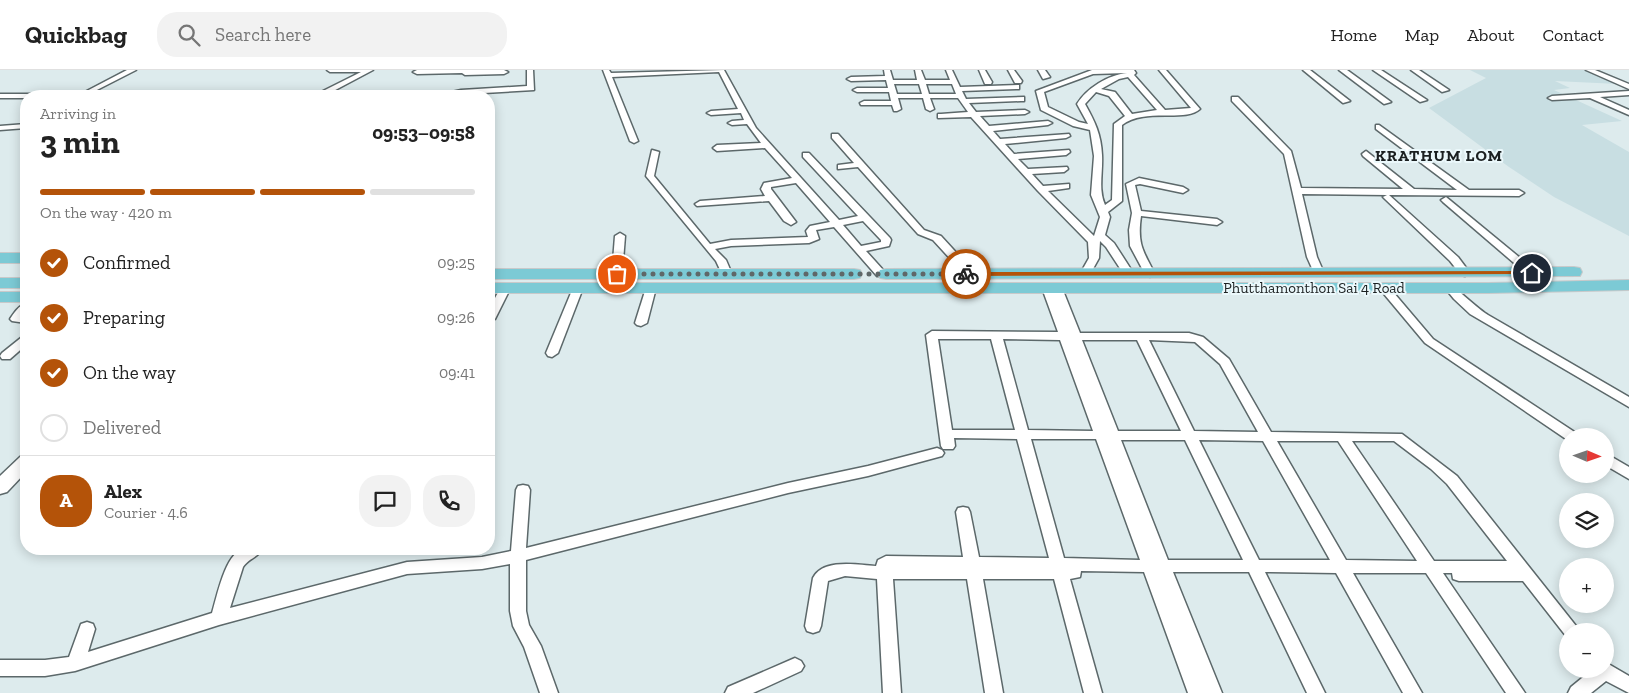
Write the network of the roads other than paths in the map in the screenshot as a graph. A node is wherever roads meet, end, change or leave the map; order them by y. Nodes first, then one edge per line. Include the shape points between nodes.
1 (133, 70) edge
2 (330, 70) edge
3 (370, 70) edge
4 (530, 70) edge
5 (719, 70) edge
6 (918, 70) edge
7 (949, 70) edge
8 (982, 70) edge
9 (1011, 70) edge
10 (1162, 70) edge
11 (1306, 70) edge
12 (1342, 70) edge
13 (1376, 70) edge
14 (1414, 70) edge
15 (1589, 70) edge
16 (465, 71) edge
17 (417, 72) dead end
18 (504, 72) dead end
19 (607, 73) edge
20 (1128, 73) edge
21 (851, 79) dead end
22 (922, 82) junction
23 (988, 82) dead end
24 (1629, 87) edge
25 (93, 90) edge
26 (336, 90) edge
27 (461, 90) edge
28 (857, 90) dead end
29 (893, 90) edge
30 (1096, 90) junction
31 (1445, 90) dead end
32 (959, 92) junction
33 (495, 93) edge
34 (1629, 93) edge
35 (0, 96) edge
36 (20, 96) edge
37 (926, 96) junction
38 (1591, 96) junction
39 (1552, 98) dead end
40 (1021, 99) dead end
41 (1235, 99) dead end
42 (1346, 100) dead end
43 (1423, 100) dead end
44 (1387, 102) dead end
45 (864, 103) dead end
46 (930, 109) dead end
47 (742, 111) junction
48 (1025, 112) dead end
49 (711, 113) dead end
50 (1164, 113) junction
51 (1629, 113) edge
52 (974, 115) junction
53 (941, 116) dead end
54 (1130, 116) junction
55 (748, 122) junction
56 (732, 123) dead end
57 (1048, 124) dead end
58 (20, 126) edge
59 (1379, 127) dead end
60 (0, 128) edge
61 (1094, 128) junction
62 (986, 129) junction
63 (835, 136) dead end
64 (1066, 136) dead end
65 (634, 141) dead end
66 (998, 142) junction
67 (766, 145) junction
68 (717, 148) dead end
69 (655, 152) dead end
70 (1066, 152) dead end
71 (1366, 154) dead end
72 (806, 155) dead end
73 (1011, 157) junction
74 (862, 164) junction
75 (841, 167) dead end
76 (1064, 168) dead end
77 (1025, 172) junction
78 (806, 175) junction
79 (1066, 186) dead end
80 (1041, 189) junction
81 (1183, 190) dead end
82 (1296, 192) junction
83 (1413, 193) junction
84 (1467, 193) junction
85 (1519, 193) dead end
86 (829, 196) junction
87 (1388, 197) dead end
88 (771, 198) junction
89 (1446, 200) dead end
90 (700, 204) dead end
91 (1103, 211) junction
92 (1137, 212) junction
93 (864, 218) junction
94 (791, 222) dead end
95 (1217, 222) dead end
96 (837, 223) junction
97 (620, 236) dead end
98 (1096, 238) junction
99 (708, 247) junction
100 (860, 249) junction
101 (0, 258) edge
102 (20, 258) edge
103 (0, 264) edge
104 (20, 264) edge
105 (0, 272) edge
106 (20, 272) edge
107 (1629, 272) edge
108 (1319, 273) junction
109 (1465, 273) junction
110 (1532, 273) junction
111 (495, 274) edge
112 (617, 274) junction
113 (727, 274) junction
114 (882, 274) junction
115 (970, 274) junction
116 (1085, 274) junction
117 (1130, 274) junction
118 (1158, 274) junction
119 (0, 282) edge
120 (20, 283) edge
121 (1205, 283) junction
122 (1629, 285) edge
123 (578, 288) junction
124 (651, 288) junction
125 (1052, 288) junction
126 (1384, 288) junction
127 (1450, 288) junction
128 (497, 289) edge
129 (0, 291) edge
130 (20, 291) edge
131 (0, 297) edge
132 (20, 297) edge
133 (641, 324) dead end
134 (996, 336) junction
135 (1069, 336) junction
136 (1141, 336) junction
137 (20, 344) edge
138 (552, 353) dead end
139 (6, 356) dead end
140 (1629, 403) edge
141 (1560, 428) edge
142 (1023, 434) junction
143 (1108, 436) junction
144 (1190, 436) junction
145 (1265, 436) junction
146 (1341, 436) junction
147 (944, 444) junction
148 (1614, 464) edge
149 (20, 469) edge
150 (1629, 474) edge
151 (0, 487) edge
152 (523, 490) dead end
153 (962, 512) dead end
154 (245, 555) edge
155 (518, 556) junction
156 (973, 569) junction
157 (1060, 569) junction
158 (1157, 570) junction
159 (1255, 570) junction
160 (1343, 570) junction
161 (1433, 570) junction
162 (1523, 571) junction
163 (884, 574) junction
164 (220, 618) junction
165 (1565, 623) edge
166 (813, 626) dead end
167 (87, 629) dead end
168 (72, 663) junction
169 (795, 666) dead end
170 (0, 668) edge
171 (1614, 675) edge
172 (1595, 678) edge
173 (1627, 680) edge
174 (549, 693) edge
175 (734, 693) edge
176 (892, 693) edge
177 (994, 693) edge
178 (1092, 693) edge
179 (1197, 693) edge
180 (1212, 693) edge
181 (1316, 693) edge
182 (1413, 693) edge
183 (1516, 693) edge
184 (1577, 693) edge

1 - 25 street
2 - 3 street
3 - 26 street
4 - 33 street via 531,88
5 - 19 street
5 - 47 street
6 - 22 street
7 - 32 street
8 - 23 street
9 - 32 street via 1017,84
10 - 50 street via 1196,108 1191,112
11 - 42 street
12 - 44 street
13 - 43 street
14 - 31 street
15 - 24 street
16 - 17 street
16 - 18 street
16 - 27 street
19 - 65 street
20 - 30 street
20 - 50 street
20 - 61 street via 1092,72 1039,92 1044,108 1076,124
21 - 29 street
22 - 29 street
22 - 32 street
22 - 37 street
28 - 29 street
29 - 37 street
29 - 45 street
30 - 54 street via 1112,94
30 - 61 street via 1081,104
32 - 37 street
32 - 40 street
32 - 52 street
34 - 38 street
35 - 36 street
37 - 46 street
38 - 39 street
38 - 51 street
41 - 82 street via 1286,150
47 - 49 street
47 - 55 street
48 - 52 street
50 - 54 street
52 - 53 street
52 - 62 street
54 - 91 street via 1118,124 1117,202
55 - 56 street
55 - 67 street
57 - 62 street
58 - 60 street
59 - 84 street
61 - 91 street via 1098,156 1096,195
62 - 66 street
63 - 74 street
64 - 66 street
66 - 73 street
67 - 68 street
67 - 78 street
69 - 99 street via 650,176
70 - 73 street
71 - 83 street
72 - 78 street
73 - 77 street
74 - 75 street
74 - 115 street via 917,228 937,238
76 - 77 street
77 - 80 street
78 - 86 street
78 - 86 street
78 - 88 street via 767,185
79 - 80 street
80 - 98 street
81 - 92 street via 1131,182 1130,190
82 - 83 street
82 - 108 street
83 - 84 street
84 - 85 street
86 - 93 street
86 - 96 street
87 - 109 street
88 - 90 street
88 - 94 street via 777,202 784,218
89 - 110 street
91 - 98 street via 1104,224
92 - 95 street
92 - 118 street via 1135,246
93 - 96 street
93 - 100 street via 887,242
96 - 99 street via 812,229 814,238 809,240
96 - 100 street
97 - 112 street
98 - 116 street via 1094,258
98 - 117 street via 1110,245
99 - 113 street via 721,260
100 - 114 street
101 - 102 main road
103 - 104 main road
105 - 106 main road
107 - 110 main road, Phutthamonthon Sai 4 Road
108 - 109 main road, Phutthamonthon Sai 4 Road
108 - 121 main road, Phutthamonthon Sai 4 Road
109 - 110 main road, Phutthamonthon Sai 4 Road
111 - 112 main road
112 - 113 main road
113 - 114 main road
114 - 115 main road
115 - 116 main road
116 - 117 main road
117 - 118 main road
118 - 121 main road
119 - 120 main road
121 - 125 main road, Phutthamonthon Sai 4 Road
121 - 126 main road, Phutthamonthon Sai 4 Road
122 - 127 main road, Phutthamonthon Sai 4 Road
123 - 124 main road, Phutthamonthon Sai 4 Road
123 - 128 main road, Phutthamonthon Sai 4 Road
123 - 138 street
124 - 125 main road, Phutthamonthon Sai 4 Road
124 - 133 street
125 - 135 street
126 - 127 main road, Phutthamonthon Sai 4 Road
126 - 141 street via 1429,341
127 - 140 street via 1485,320
129 - 130 main road
131 - 132 main road
134 - 135 street
134 - 142 street
134 - 147 street via 932,335
135 - 136 street
135 - 143 street
136 - 144 street
136 - 145 street via 1194,337 1205,343 1225,362
137 - 139 street
142 - 143 street
142 - 147 street
142 - 157 street
143 - 144 street
143 - 158 street
144 - 145 street
144 - 159 street
145 - 146 street
145 - 160 street
146 - 161 street
146 - 162 street via 1393,436 1402,440 1452,480
147 - 155 street via 868,472 788,488
148 - 150 street
149 - 151 street
152 - 155 street
153 - 156 street
154 - 164 street via 235,566
155 - 164 street via 482,563 407,568
155 - 174 street via 517,592 521,626
156 - 157 street
156 - 163 street
156 - 177 street
157 - 158 street
157 - 178 street
158 - 159 street
158 - 179 street
158 - 180 street
159 - 160 street
159 - 181 street
160 - 161 street
160 - 182 street
161 - 162 street
161 - 183 street
162 - 165 street
163 - 166 street via 845,570 824,576
163 - 176 street
164 - 168 street
167 - 168 street
168 - 170 street via 45,668
169 - 175 street
171 - 173 street
172 - 184 street

